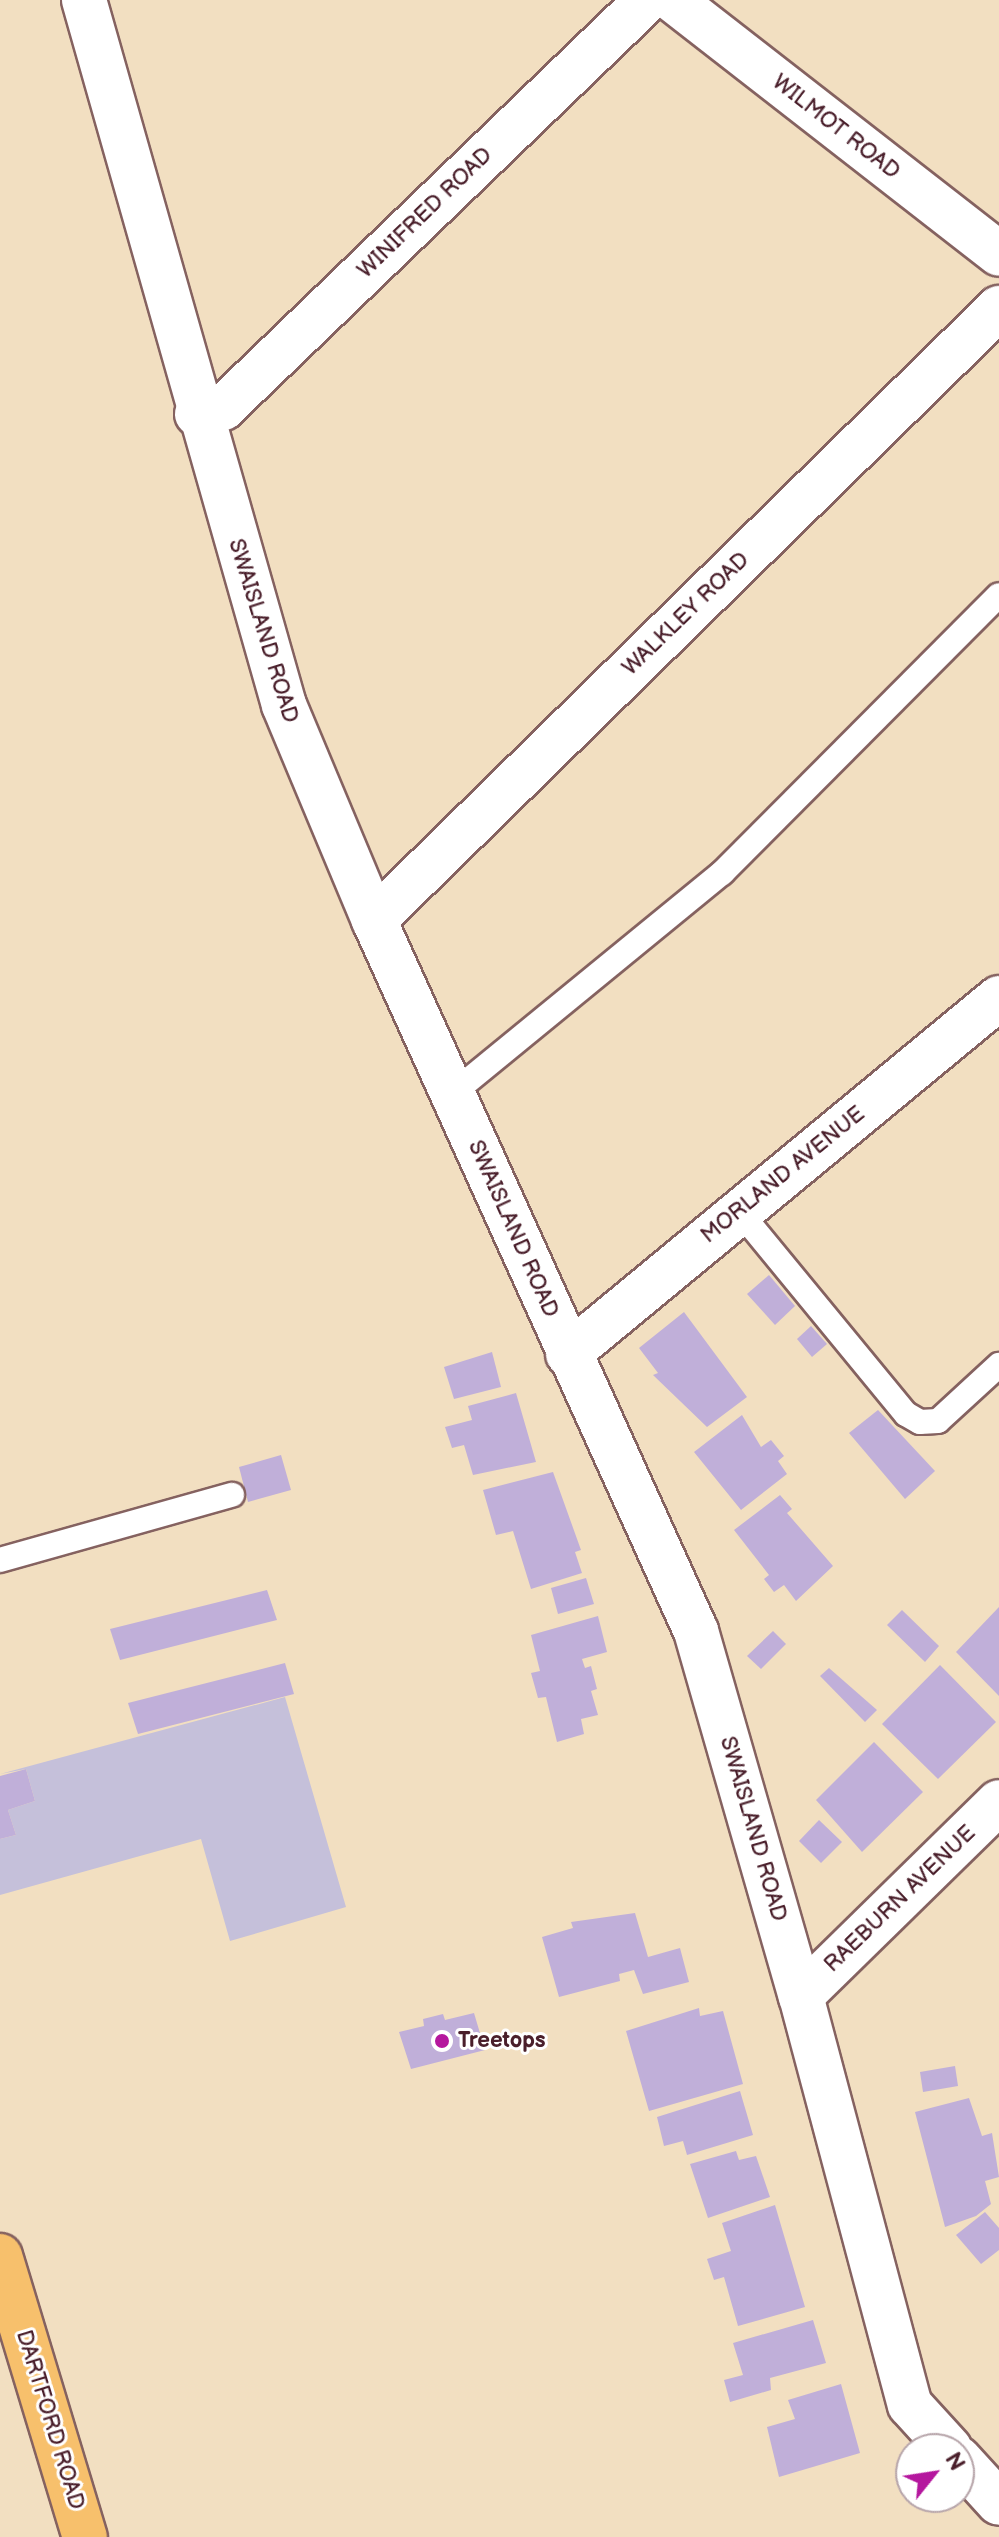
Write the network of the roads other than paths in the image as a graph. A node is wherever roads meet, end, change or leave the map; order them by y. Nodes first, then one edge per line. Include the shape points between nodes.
1 (84, 0) edge
2 (647, 0) edge
3 (673, 0) edge
4 (999, 254) edge
5 (999, 308) edge
6 (197, 414) junction
7 (999, 595) edge
8 (374, 920) junction
9 (999, 998) edge
10 (453, 1093) junction
11 (739, 1211) junction
12 (568, 1354) junction
13 (999, 1365) edge
14 (232, 1495) dead end
15 (0, 1560) edge
16 (999, 1802) edge
17 (801, 1996) junction
18 (0, 2256) edge
19 (935, 2433) edge
20 (975, 2477) edge
21 (999, 2503) edge
22 (80, 2535) edge

1 - 6 street, SWAISLAND ROAD
2 - 6 street, WINIFRED ROAD via 223,408
3 - 4 street, WILMOT ROAD
5 - 8 street, WALKLEY ROAD
6 - 8 street, SWAISLAND ROAD via 284,705
7 - 10 lane via 722,873
8 - 10 street, SWAISLAND ROAD
9 - 11 street, MORLAND AVENUE
10 - 12 street, SWAISLAND ROAD
11 - 12 street, MORLAND AVENUE
11 - 13 lane via 906,1414 920,1422 938,1421
12 - 17 street, SWAISLAND ROAD via 696,1631
14 - 15 lane
16 - 17 street, RAEBURN AVENUE
17 - 19 street, SWAISLAND ROAD via 910,2405
18 - 22 main road, DARTFORD ROAD
20 - 21 street

